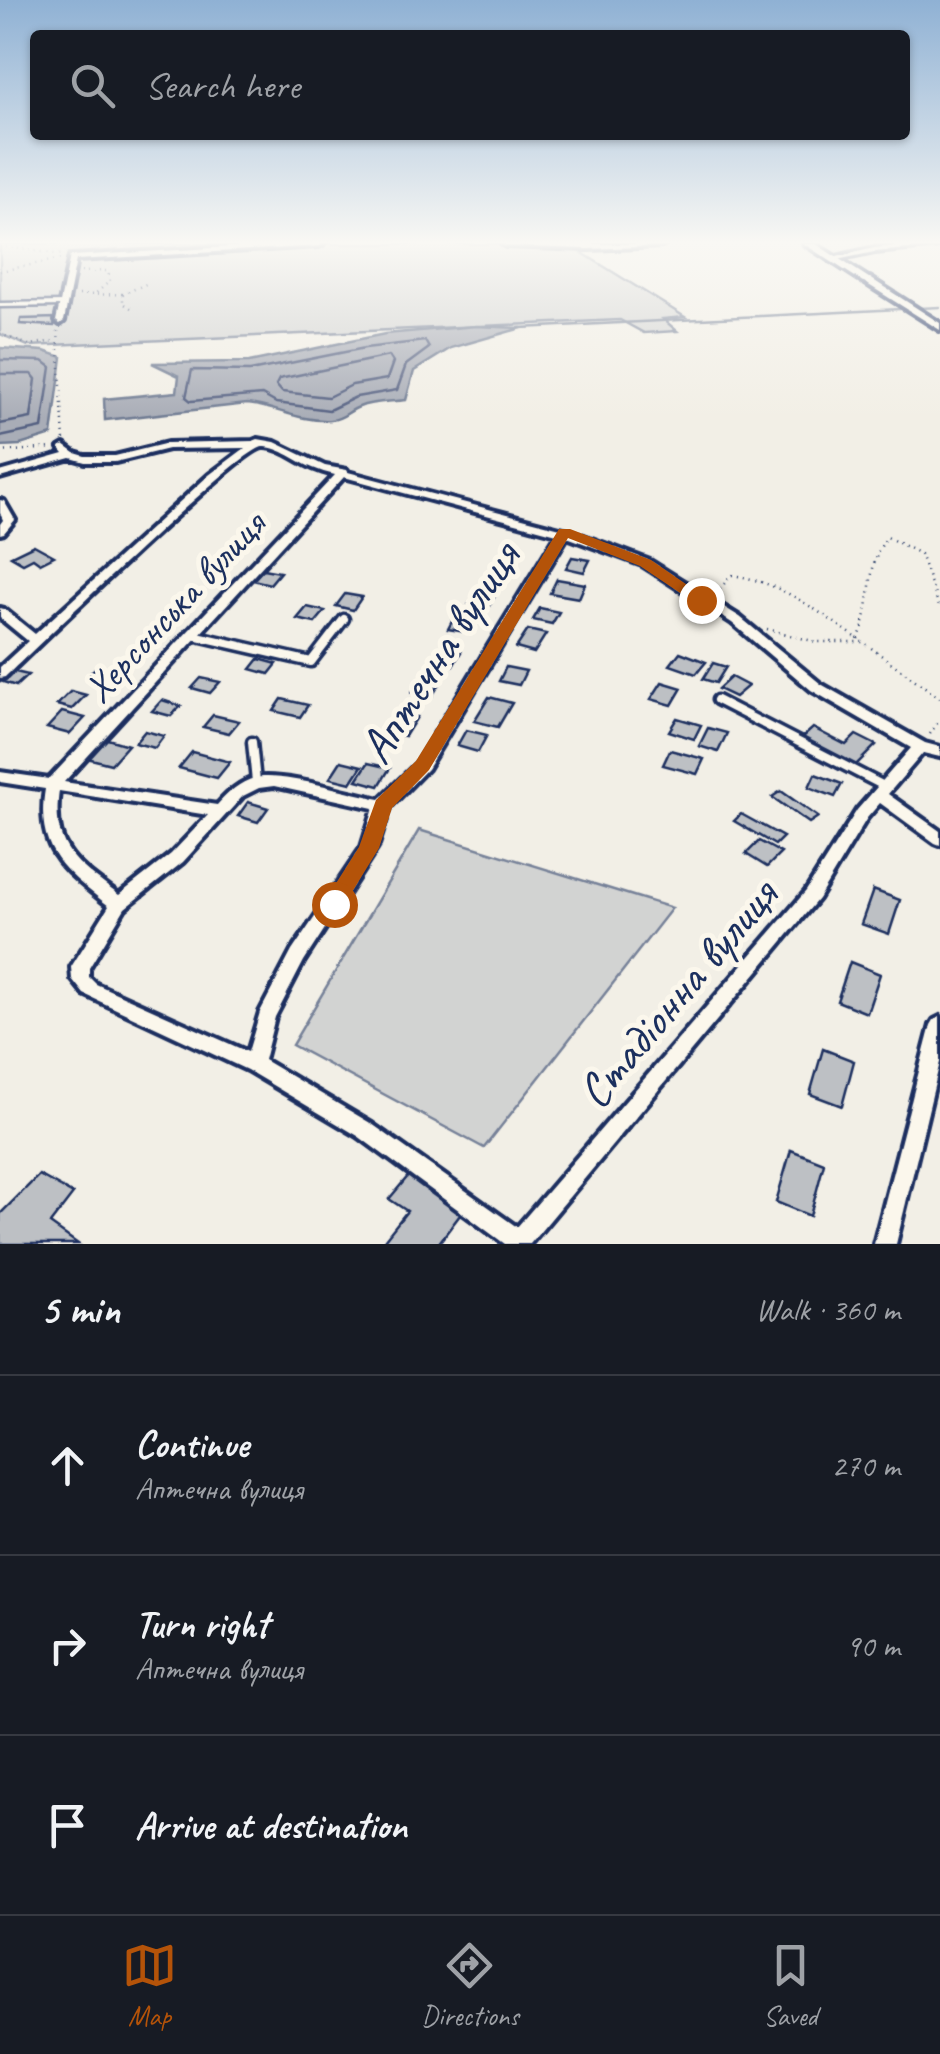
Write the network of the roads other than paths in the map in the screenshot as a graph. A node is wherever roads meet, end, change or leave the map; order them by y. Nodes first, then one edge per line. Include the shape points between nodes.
1 (37, 302) edge
2 (63, 302) edge
3 (901, 302) edge
4 (0, 305) edge
5 (60, 322) road end
6 (940, 327) edge
7 (258, 442) junction
8 (343, 472) junction
9 (0, 475) edge
10 (0, 503) edge
11 (0, 531) edge
12 (564, 532) junction
13 (0, 612) edge
14 (344, 619) dead end
15 (192, 635) junction
16 (38, 642) junction
17 (0, 674) edge
18 (717, 700) dead end
19 (252, 742) dead end
20 (940, 752) edge
21 (914, 754) junction
22 (0, 776) edge
23 (256, 783) junction
24 (53, 784) junction
25 (881, 790) junction
26 (383, 805) junction
27 (220, 810) junction
28 (940, 839) edge
29 (119, 904) junction
30 (940, 1025) edge
31 (254, 1064) junction
32 (517, 1242) edge
33 (885, 1244) edge

1 - 4 lane
2 - 5 street
3 - 6 street
7 - 8 street
7 - 9 street via 168,446 115,459 68,452
7 - 16 street
8 - 12 street
8 - 15 street, Херсонська вулиця
10 - 11 street via 9,520
12 - 21 street, Аптечна вулиця via 646,563 736,620 816,688
12 - 26 street, Аптечна вулиця via 422,766
13 - 16 street
14 - 15 lane via 311,662
15 - 24 street, Херсонська вулиця
16 - 17 street
18 - 25 lane
19 - 23 lane
20 - 21 street, Аптечна вулиця
21 - 25 street, Стадіонна вулиця
22 - 24 street
23 - 26 street via 274,781
23 - 27 street
24 - 27 street
24 - 29 street via 49,831 62,859
25 - 28 street
25 - 32 street, Стадіонна вулиця via 812,894
26 - 31 street, Аптечна вулиця via 368,848 266,1017
27 - 29 street via 176,858
29 - 31 street via 80,967 90,990
30 - 33 street
31 - 32 street via 365,1130

